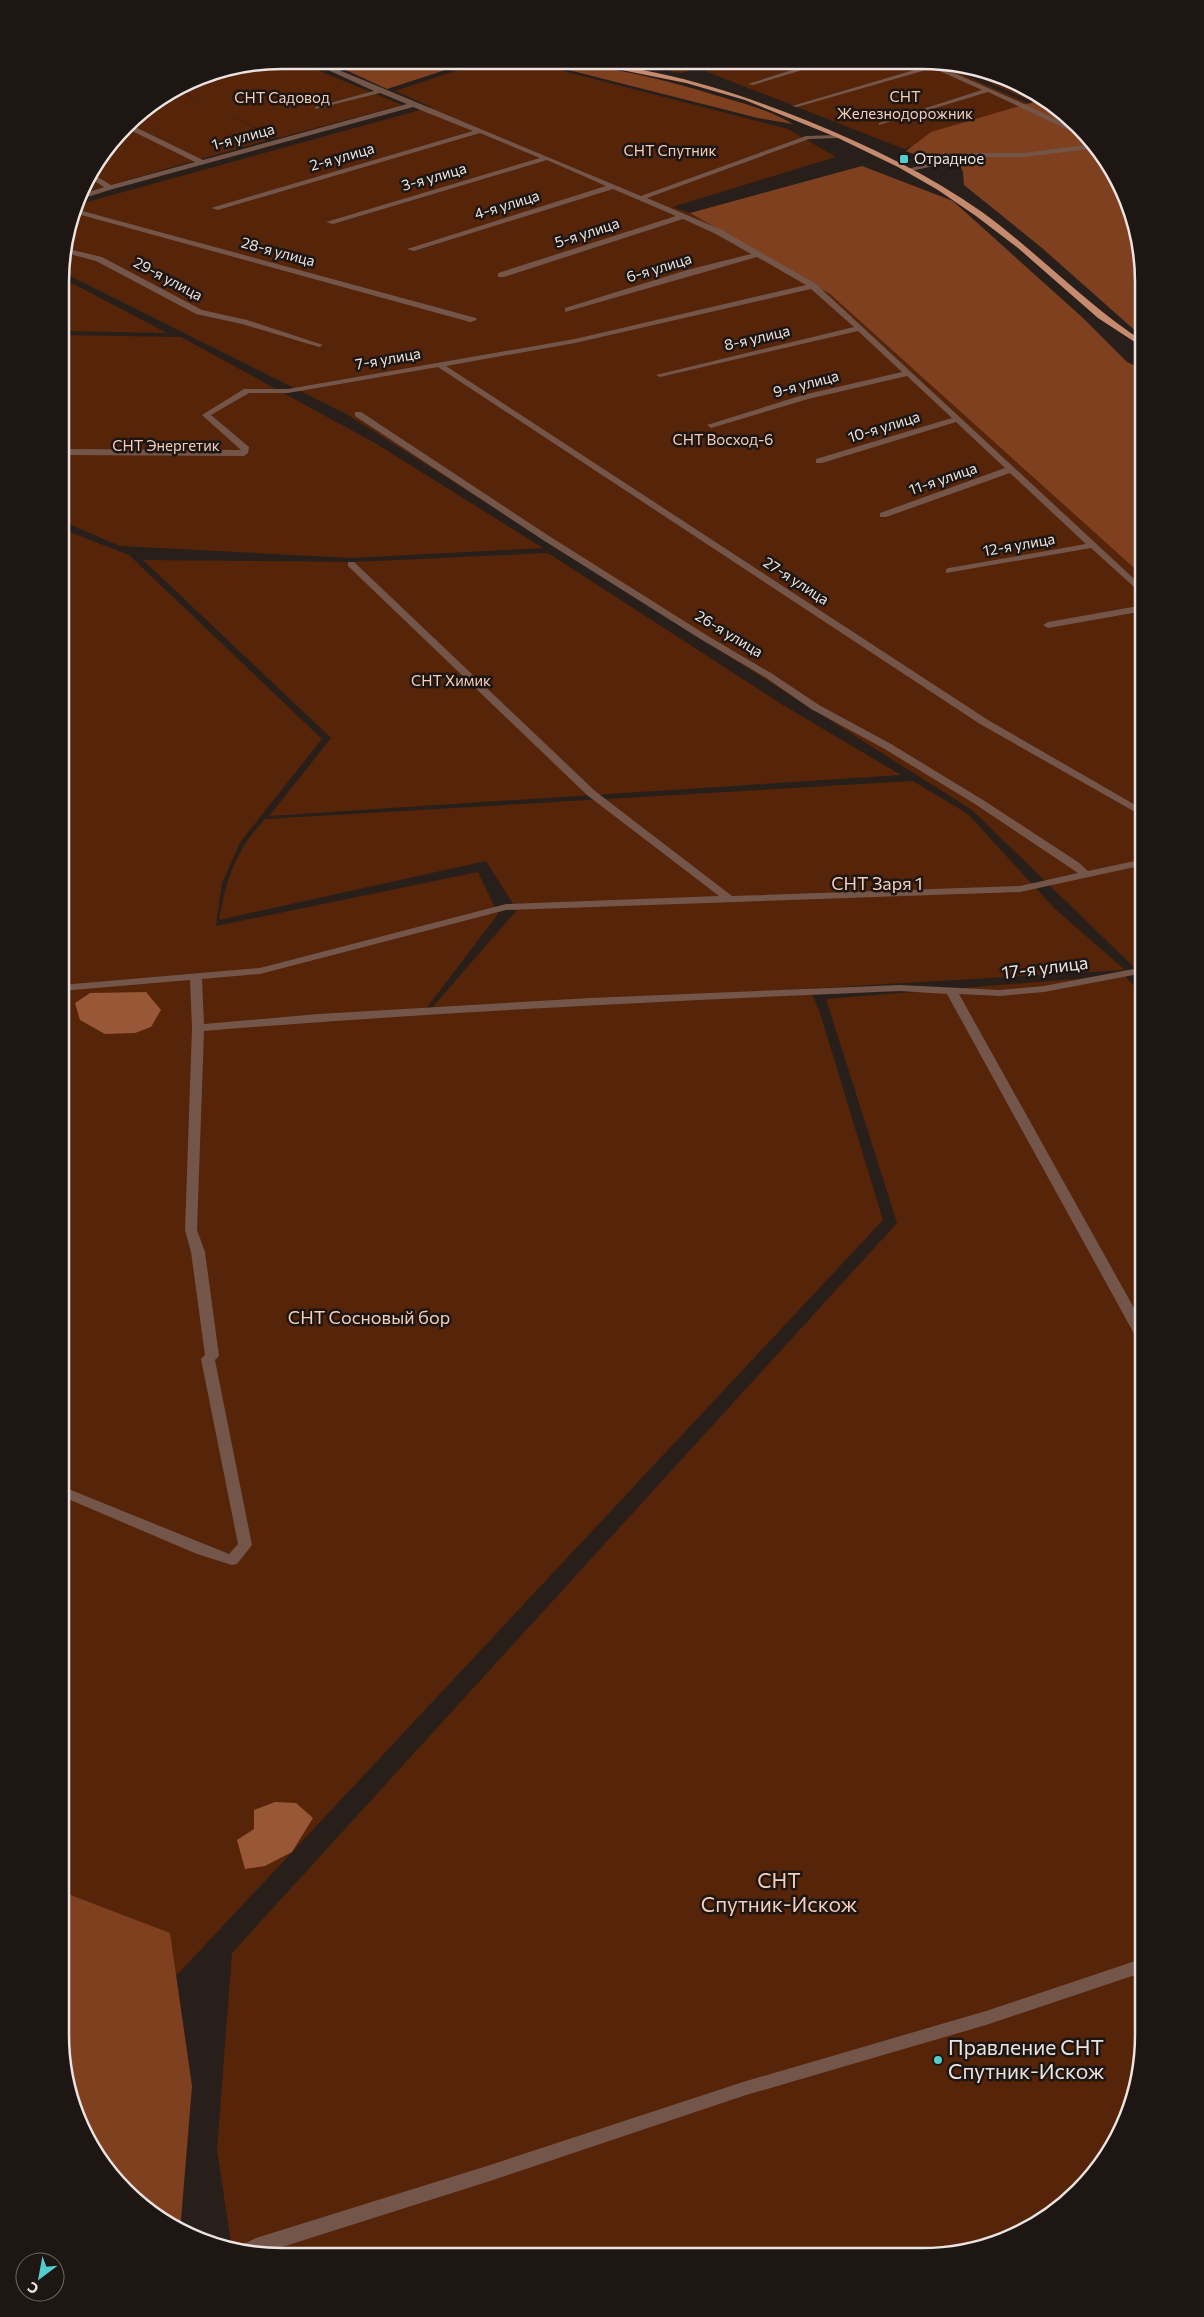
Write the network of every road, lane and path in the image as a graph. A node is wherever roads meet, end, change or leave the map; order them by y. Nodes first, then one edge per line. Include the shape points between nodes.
1 (330, 69) edge
2 (623, 69) edge
3 (802, 69) edge
4 (919, 69) edge
5 (943, 70) edge
6 (751, 84) dead end
7 (988, 90) junction
8 (381, 91) junction
9 (415, 104) junction
10 (796, 106) dead end
11 (317, 108) dead end
12 (881, 124) dead end
13 (133, 129) edge
14 (1071, 129) edge
15 (477, 132) junction
16 (838, 136) junction
17 (1087, 147) edge
18 (546, 158) junction
19 (202, 162) junction
20 (911, 169) junction
21 (95, 178) edge
22 (110, 187) junction
23 (611, 187) junction
24 (88, 195) edge
25 (639, 198) junction
26 (215, 208) dead end
27 (80, 213) edge
28 (682, 217) junction
29 (330, 222) dead end
30 (411, 249) dead end
31 (71, 252) edge
32 (758, 254) junction
33 (502, 274) dead end
34 (813, 286) junction
35 (568, 310) dead end
36 (474, 320) dead end
37 (860, 328) junction
38 (1135, 340) edge
39 (319, 345) dead end
40 (438, 364) junction
41 (909, 373) junction
42 (660, 375) dead end
43 (358, 414) dead end
44 (957, 419) junction
45 (712, 425) dead end
46 (69, 452) edge
47 (819, 461) dead end
48 (1011, 468) junction
49 (883, 515) dead end
50 (1093, 545) junction
51 (351, 564) dead end
52 (949, 571) dead end
53 (1135, 585) edge
54 (1135, 610) edge
55 (1048, 625) dead end
56 (1135, 809) edge
57 (1135, 864) edge
58 (1087, 876) junction
59 (728, 898) junction
60 (1135, 972) edge
61 (196, 978) junction
62 (69, 987) edge
63 (950, 989) junction
64 (198, 1028) junction
65 (1135, 1323) edge
66 (69, 1494) edge
67 (1135, 1968) edge
68 (256, 2246) edge

1 - 8 street
2 - 16 main road via 748,99
3 - 6 street
4 - 10 street
5 - 7 street
7 - 12 street
7 - 14 street
8 - 9 street
8 - 11 street
9 - 15 street
9 - 19 street, 1-я улица
13 - 19 street
15 - 18 street
15 - 26 street, 2-я улица
16 - 20 main road
16 - 25 street via 808,137
17 - 20 street via 1024,155 974,155
18 - 23 street
18 - 29 street, 3-я улица
19 - 22 street, 1-я улица
20 - 38 main road via 965,203 1026,249
21 - 22 street
22 - 24 street, 1-я улица
23 - 25 street
23 - 30 street, 4-я улица
25 - 28 street
27 - 36 street, 28-я улица
28 - 32 street via 719,232
28 - 33 street, 5-я улица
31 - 39 street, 29-я улица via 99,259 199,312
32 - 34 street
32 - 35 street, 6-я улица
34 - 37 street
34 - 40 street, 7-я улица via 575,341
37 - 41 street
37 - 42 street, 8-я улица
40 - 46 street, 7-я улица via 288,390 247,391 206,415 246,449 244,453
40 - 56 street, 27-я улица via 984,722
41 - 44 street
41 - 45 street, 9-я улица
43 - 58 street, 26-я улица via 546,538 815,707 979,802 1074,864
44 - 47 street, 10-я улица
44 - 48 street
48 - 49 street, 11-я улица
48 - 50 street
50 - 52 street, 12-я улица
50 - 53 street
51 - 59 street via 591,793
54 - 55 street
57 - 58 street
58 - 59 street via 1020,889
59 - 61 street via 506,907 260,971
60 - 63 street, 17-я улица via 1044,989 1000,992
61 - 62 street
61 - 64 street
63 - 64 street, 17-я улица via 900,988 590,1002
63 - 65 street
64 - 66 street via 191,1230 200,1262 212,1356 208,1360 245,1545 232,1560
67 - 68 street via 986,2018 734,2092

